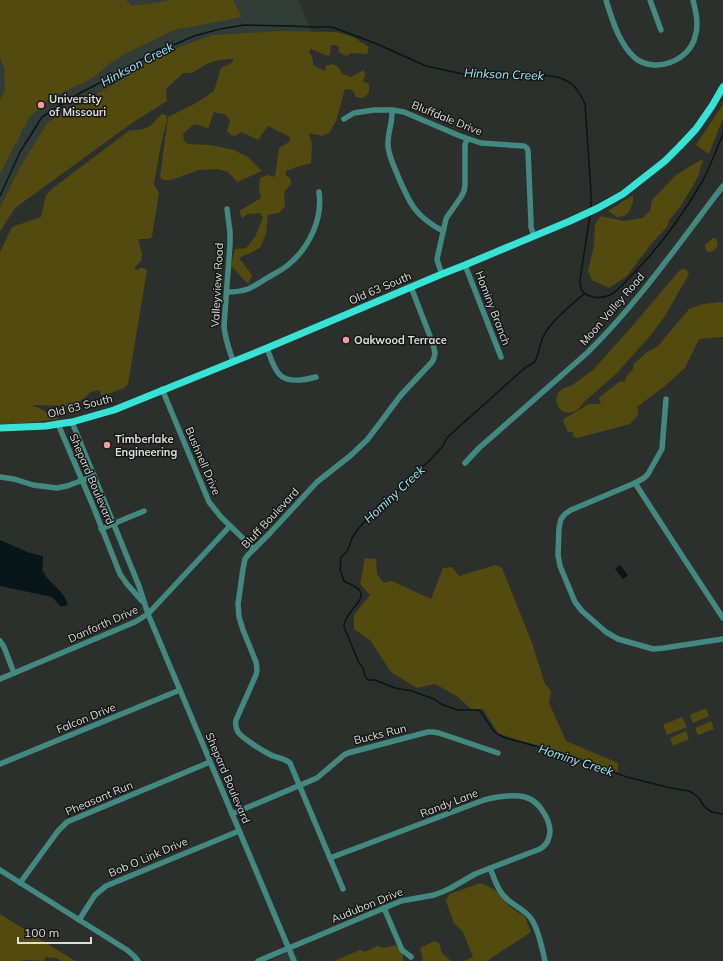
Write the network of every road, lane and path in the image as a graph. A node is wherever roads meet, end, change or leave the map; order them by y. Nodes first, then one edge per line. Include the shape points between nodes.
1 (606, 0) edge
2 (650, 0) edge
3 (693, 0) edge
4 (661, 30) dead end
5 (723, 87) edge
6 (392, 110) junction
7 (344, 119) dead end
8 (466, 139) junction
9 (723, 186) edge
10 (319, 192) dead end
11 (227, 209) dead end
12 (444, 231) junction
13 (534, 236) junction
14 (465, 265) junction
15 (442, 274) junction
16 (412, 287) junction
17 (227, 292) junction
18 (267, 348) junction
19 (501, 357) dead end
20 (233, 361) junction
21 (316, 377) dead end
22 (162, 390) junction
23 (666, 399) dead end
24 (72, 422) junction
25 (58, 424) junction
26 (0, 428) edge
27 (465, 463) dead end
28 (94, 476) junction
29 (0, 477) edge
30 (82, 481) junction
31 (635, 483) junction
32 (144, 511) dead end
33 (114, 524) junction
34 (230, 526) junction
35 (101, 529) junction
36 (254, 549) junction
37 (144, 603) junction
38 (148, 614) junction
39 (723, 618) edge
40 (723, 639) edge
41 (0, 641) edge
42 (14, 673) junction
43 (0, 679) edge
44 (180, 690) junction
45 (498, 754) dead end
46 (210, 762) junction
47 (0, 764) edge
48 (300, 786) junction
49 (232, 814) junction
50 (239, 831) junction
51 (548, 840) joint
52 (330, 858) junction
53 (490, 868) junction
54 (0, 870) edge
55 (20, 883) junction
56 (343, 889) dead end
57 (384, 908) junction
58 (79, 920) junction
59 (288, 948) junction
60 (411, 957) dead end
61 (138, 961) edge
62 (258, 961) edge
63 (294, 961) edge
64 (545, 961) edge

1 - 3 street via 617,32 628,50 641,62 656,65 678,59 692,45 697,23
2 - 4 street
5 - 13 main road, Old 63 South via 696,129 666,161 611,201
6 - 7 street, Bluffdale Drive via 354,113
6 - 8 street, Bluffdale Drive via 415,116
6 - 12 street via 388,136 389,152 405,194 422,218
8 - 12 street via 464,191 446,217
8 - 13 street, Bluffdale Drive via 487,144 522,145 527,148 531,227
9 - 27 street, Moon Valley Road via 655,275 602,338
10 - 17 street via 320,205 316,226 297,257 251,288
11 - 17 street, Valleyview Road via 230,244
12 - 15 street via 437,259
13 - 14 main road, Old 63 South
14 - 15 main road, Old 63 South
14 - 19 street, Hominy Branch
15 - 16 main road, Old 63 South
16 - 18 main road, Old 63 South
16 - 36 street, Bluff Boulevard via 433,344 433,360 401,395 366,440 317,482
17 - 20 street, Valleyview Road via 224,326 226,342
18 - 20 main road, Old 63 South
18 - 21 street via 276,370 282,377 300,380
20 - 22 main road, Old 63 South
22 - 24 main road, Old 63 South via 114,410
22 - 34 street, Bushnell Drive via 205,493 215,510
23 - 31 street via 662,449 648,474
24 - 25 main road, Old 63 South
24 - 28 street, Shepard Boulevard
25 - 26 main road, Old 63 South
25 - 30 street, Shepard Boulevard
28 - 30 street
28 - 33 street, Shepard Boulevard
29 - 30 street via 58,488
30 - 35 street, Shepard Boulevard
31 - 39 street
31 - 40 street via 572,510 560,520 560,566 575,602 606,632 618,639 653,649
32 - 33 street
33 - 35 street
33 - 37 street, Shepard Boulevard
34 - 36 street, Bushnell Drive
34 - 38 street, Danforth Drive
35 - 37 street, Shepard Boulevard via 120,574
36 - 48 street, Bluff Boulevard via 244,562 238,604 243,630 257,670 236,720 236,726 245,738 269,754 290,763
37 - 38 street, Shepard Boulevard
38 - 42 street, Danforth Drive via 135,622
38 - 44 street, Shepard Boulevard
41 - 42 street
42 - 43 street, Danforth Drive
44 - 46 street, Shepard Boulevard
44 - 47 street, Falcon Drive
45 - 48 street, Bucks Run via 438,733 428,732 348,753 317,778
46 - 49 street, Shepard Boulevard
46 - 55 street, Pheasant Run via 67,822
48 - 49 street, Bucks Run
48 - 52 street, Bluff Boulevard
49 - 50 street, Shepard Boulevard
50 - 58 street, Bob O Link Drive via 106,886 96,895
50 - 59 street, Shepard Boulevard
51 - 52 street, Randy Lane via 550,831 545,814 532,801 519,796 484,800
51 - 53 street, Audubon Drive via 540,849
52 - 56 street, Bluff Boulevard
53 - 57 street, Audubon Drive via 442,892 402,900
53 - 64 street via 501,892 532,920
54 - 55 street
55 - 58 street
57 - 59 street, Audubon Drive
57 - 60 street via 402,950
58 - 61 street via 128,950
59 - 62 street, Audubon Drive
59 - 63 street, Shepard Boulevard

